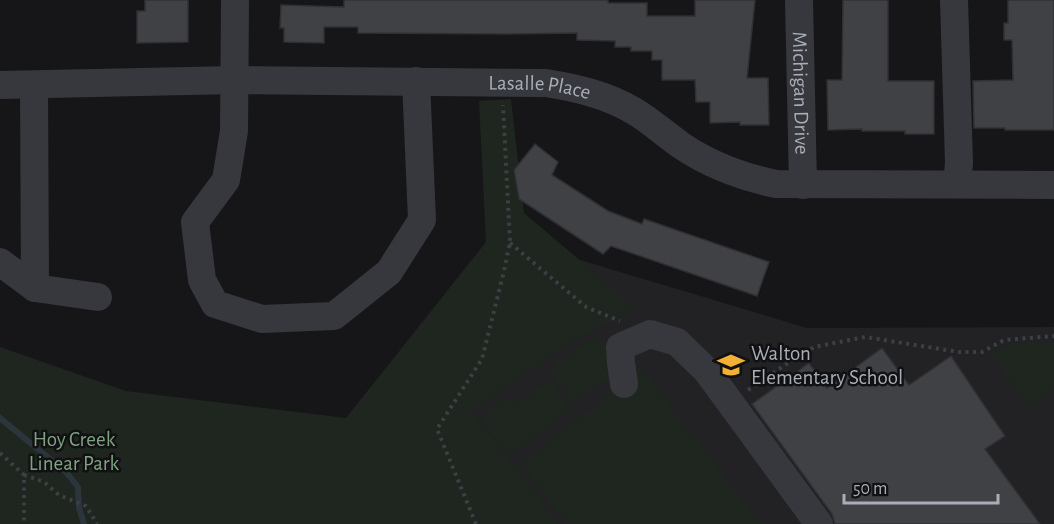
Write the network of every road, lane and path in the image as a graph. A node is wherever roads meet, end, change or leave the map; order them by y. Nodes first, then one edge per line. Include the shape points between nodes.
1 (235, 0) edge
2 (799, 0) edge
3 (954, 0) edge
4 (234, 80) junction
5 (416, 81) junction
6 (503, 82) junction
7 (0, 85) edge
8 (34, 85) junction
9 (957, 184) junction
10 (803, 185) junction
11 (1054, 185) edge
12 (510, 242) junction
13 (0, 262) edge
14 (35, 288) junction
15 (98, 297) dead end
16 (650, 334) junction
17 (1054, 336) edge
18 (624, 384) dead end
19 (730, 403) junction
20 (0, 453) edge
21 (24, 476) junction
22 (96, 522) edge
23 (24, 524) edge
24 (476, 524) edge
25 (819, 524) edge

1 - 4 street
2 - 10 street, Michigan Drive
3 - 9 street
4 - 5 street, Lasalle Place
4 - 5 street via 234,131 226,180 195,222 200,269 215,304 262,320 334,316 389,272 422,220
4 - 8 street, Lasalle Place
5 - 6 street, Lasalle Place
6 - 10 street, Lasalle Place via 546,83 608,98 720,167 776,184
6 - 12 path
7 - 8 street, Lasalle Place
8 - 14 street
9 - 10 street, Lasalle Place
9 - 11 street, Lasalle Place
12 - 16 path via 586,307
12 - 24 path via 482,359 437,429
13 - 14 street
14 - 15 street
16 - 18 street via 620,347
16 - 19 street via 677,342
17 - 19 path via 1004,340 982,352 865,337 814,347
19 - 25 street
20 - 21 path
21 - 22 path via 44,482 59,495 86,506
21 - 23 path

